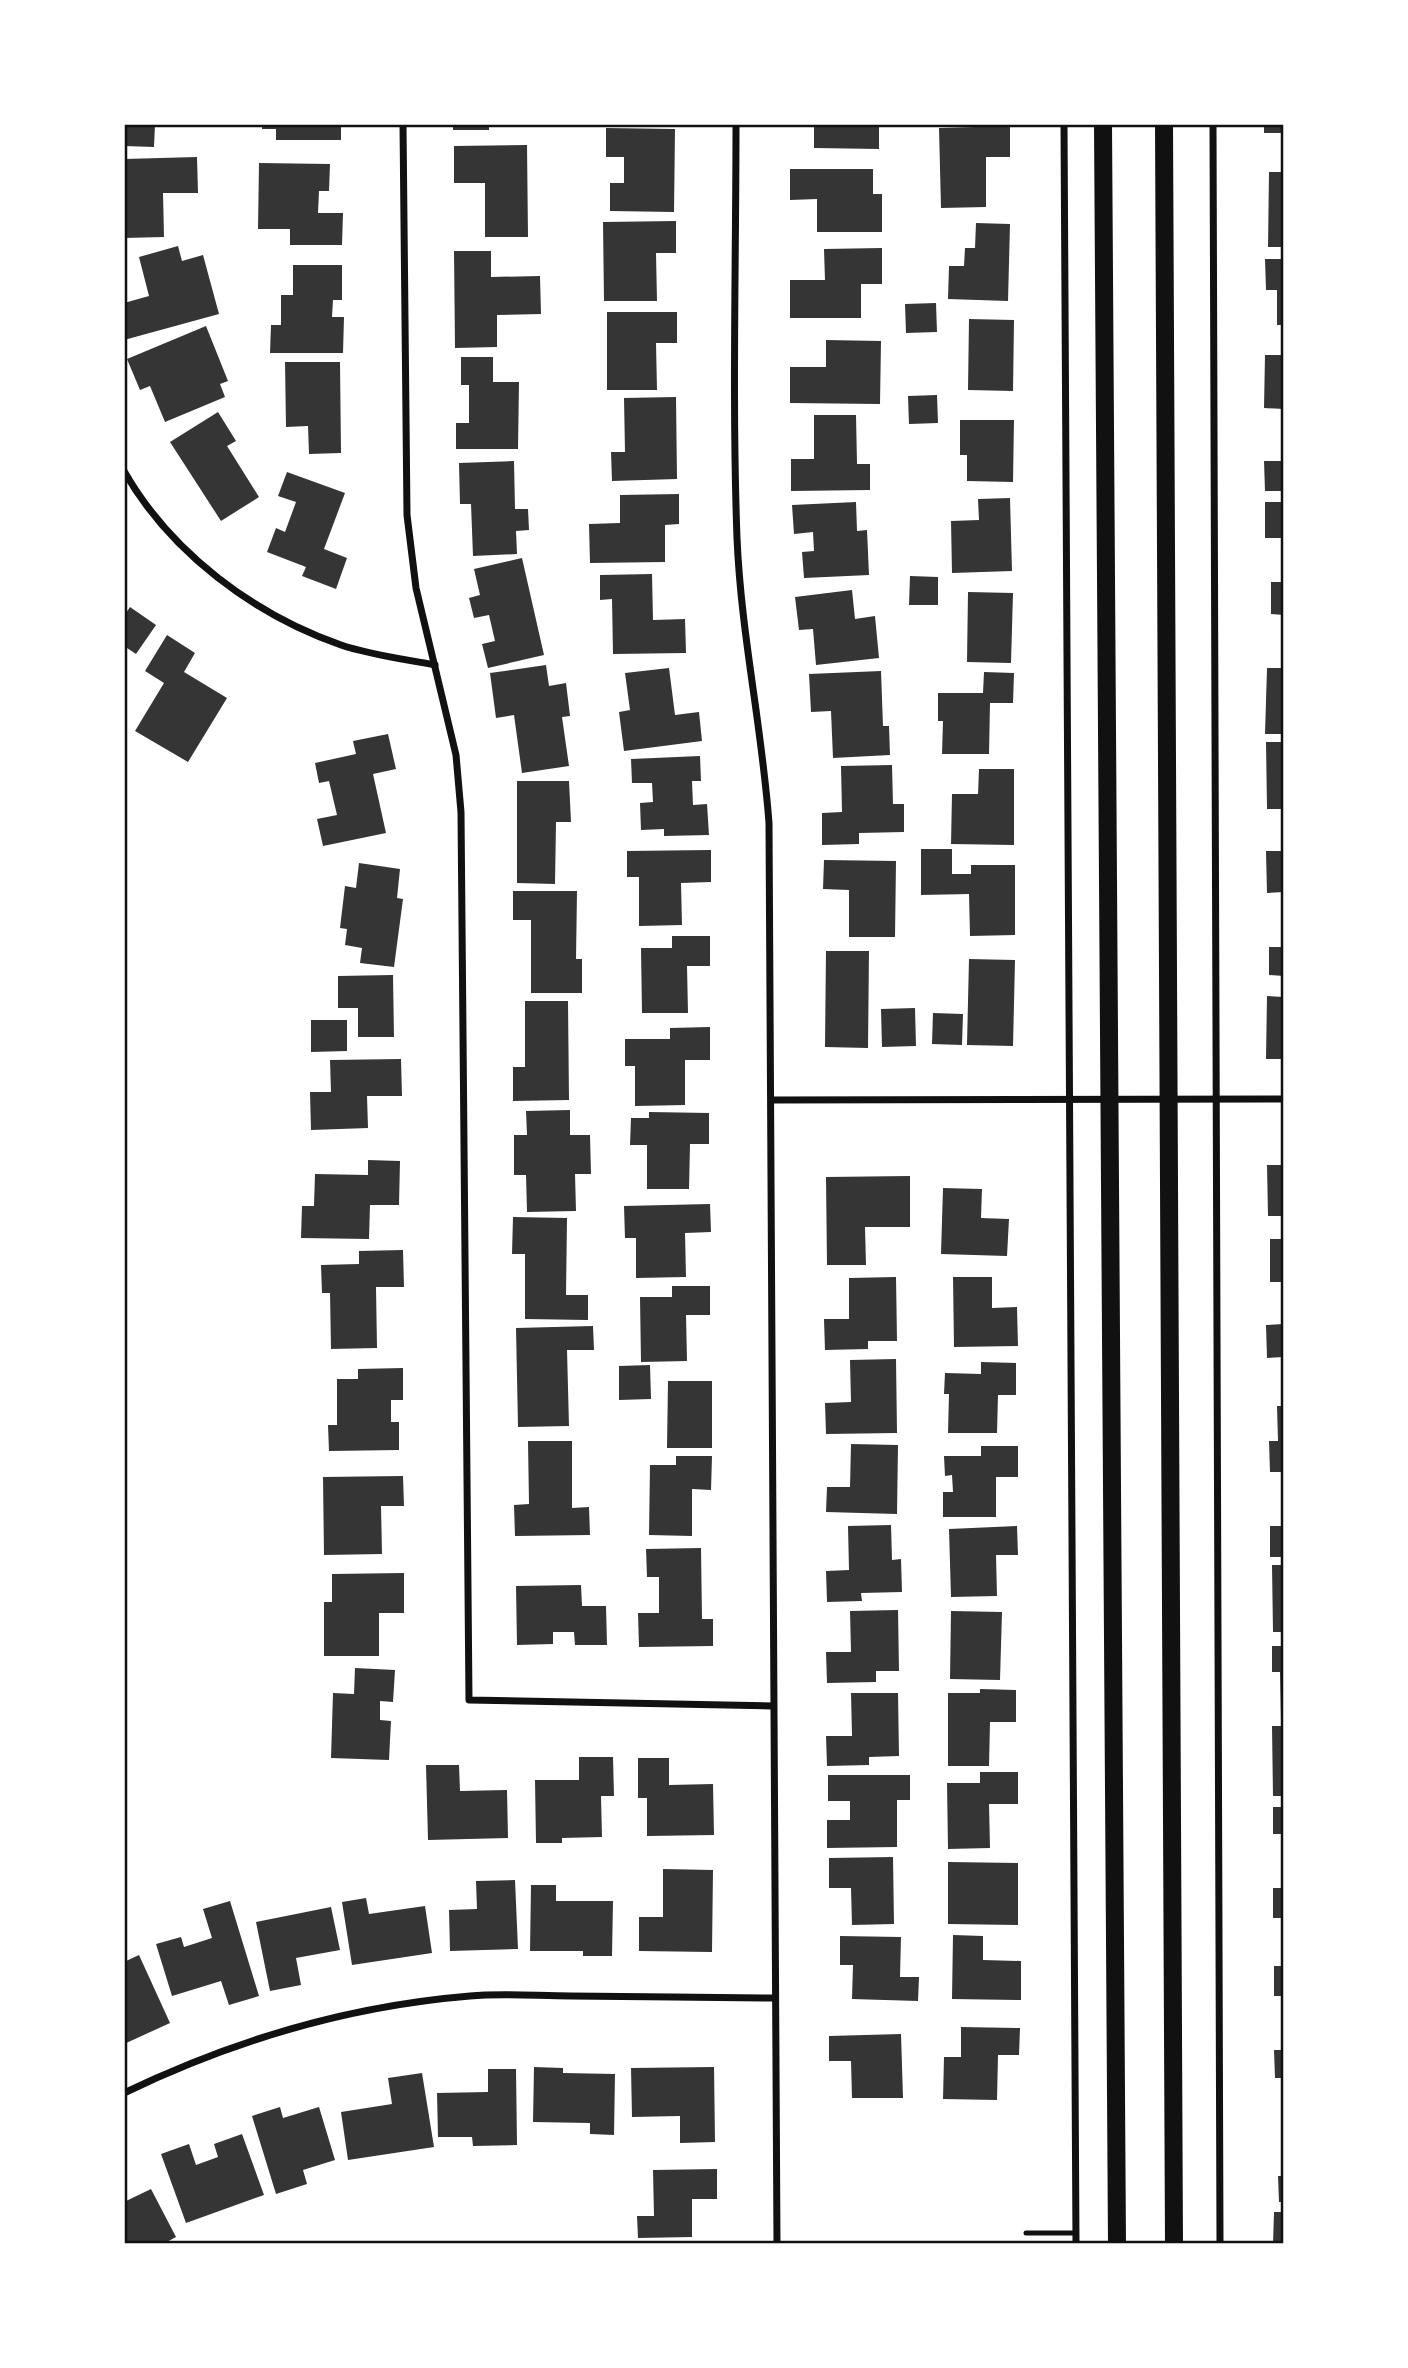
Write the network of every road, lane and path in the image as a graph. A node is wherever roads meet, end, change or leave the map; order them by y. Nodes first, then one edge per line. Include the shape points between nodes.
1 (403, 124) edge
2 (736, 124) edge
3 (1064, 124) edge
4 (1103, 124) edge
5 (1164, 124) edge
6 (1213, 124) edge
7 (124, 471) edge
8 (435, 665) junction
9 (1069, 1098) junction
10 (1108, 1098) junction
11 (1218, 1098) junction
12 (1284, 1098) edge
13 (1169, 1099) junction
14 (772, 1100) junction
15 (772, 1706) junction
16 (773, 1998) junction
17 (124, 2093) edge
18 (1026, 2233) dead end
19 (1076, 2233) junction
20 (777, 2244) edge
21 (1076, 2244) edge
22 (1117, 2244) edge
23 (1174, 2244) edge
24 (1220, 2244) edge

1 - 8 street via 407,514 416,588
2 - 14 street via 737,537 742,614 765,761 769,823
3 - 9 street
4 - 10 main road
5 - 13 main road
6 - 11 street
7 - 8 street via 186,550 223,582 276,616 340,645
8 - 15 street via 456,755 461,812 469,1700
9 - 10 street
9 - 14 street
9 - 19 street
10 - 13 street
10 - 22 main road
11 - 12 street
11 - 13 street
11 - 24 street
13 - 23 main road
14 - 15 street
15 - 16 street
16 - 17 street via 473,1995 395,2004 243,2042
16 - 20 street
18 - 19 lane
19 - 21 street

